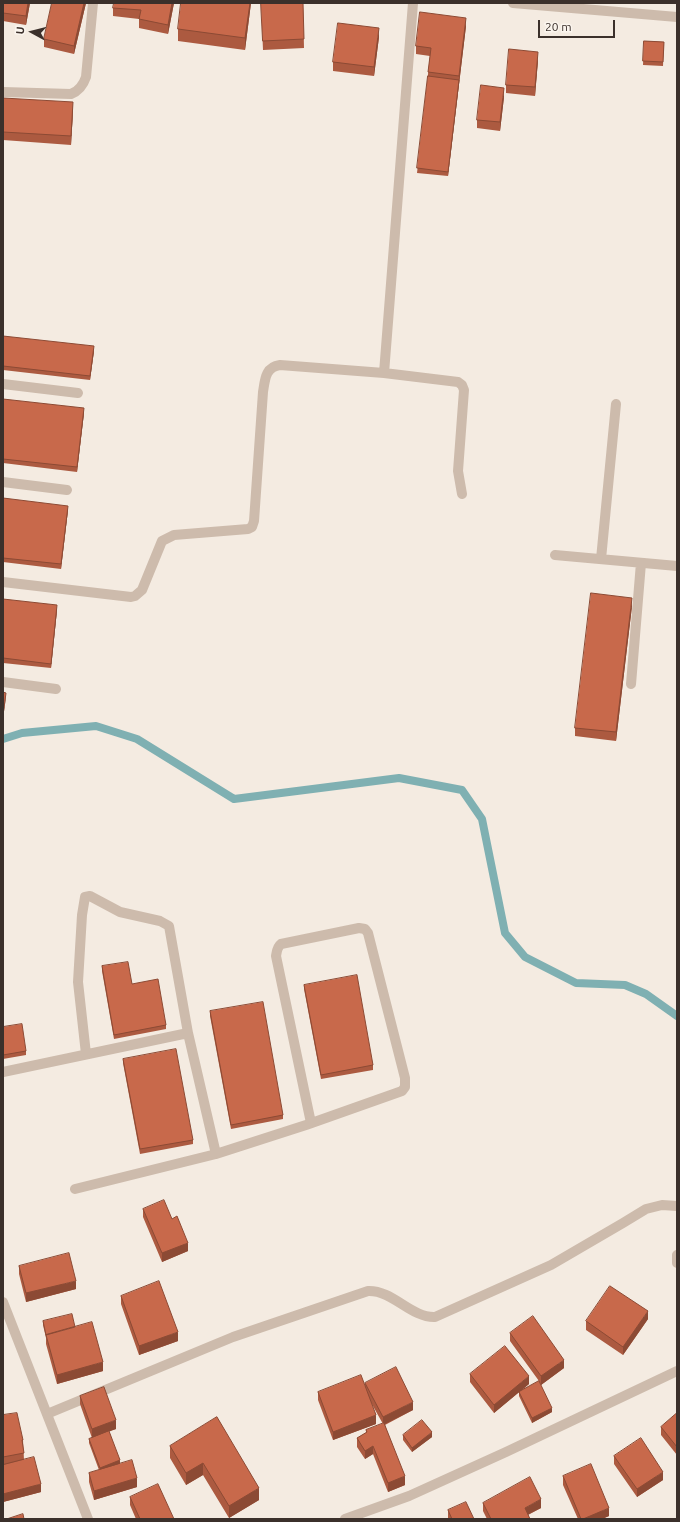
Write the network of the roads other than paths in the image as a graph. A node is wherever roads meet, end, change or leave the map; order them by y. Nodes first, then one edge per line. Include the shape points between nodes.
1 (93, 3) edge
2 (413, 3) edge
3 (512, 3) edge
4 (677, 17) edge
5 (3, 92) edge
6 (384, 373) junction
7 (3, 384) edge
8 (78, 394) dead end
9 (616, 404) dead end
10 (3, 482) edge
11 (67, 490) dead end
12 (462, 494) dead end
13 (555, 555) dead end
14 (602, 559) junction
15 (641, 563) junction
16 (677, 566) edge
17 (3, 582) edge
18 (3, 682) edge
19 (631, 684) dead end
20 (56, 689) dead end
21 (188, 1034) junction
22 (86, 1054) junction
23 (3, 1072) edge
24 (312, 1123) junction
25 (216, 1154) junction
26 (74, 1189) dead end
27 (677, 1206) edge
28 (677, 1255) edge
29 (677, 1262) edge
30 (3, 1302) edge
31 (677, 1371) edge
32 (47, 1414) junction
33 (88, 1519) edge
34 (345, 1519) edge

1 - 5 street via 86,77 82,87 71,94
2 - 6 street
3 - 4 street
6 - 12 street via 458,382 462,385 464,390 458,471
6 - 17 street via 280,365 269,369 263,392 252,527 165,538 142,590 135,596
7 - 8 street
9 - 14 street
10 - 11 street
13 - 14 street
14 - 15 street
15 - 16 street
15 - 19 street
18 - 20 street
21 - 22 street
21 - 22 street via 169,926 160,921 120,912 88,896 82,915 78,982
21 - 25 street
22 - 23 street
24 - 24 street via 405,1088 403,1070 365,929 359,928 278,946 276,956
24 - 25 street
25 - 26 street
27 - 32 street via 662,1204 646,1208 551,1265 435,1317 425,1316 379,1292 368,1291 232,1337
28 - 29 street
30 - 32 street
31 - 34 street via 409,1496
32 - 33 street

